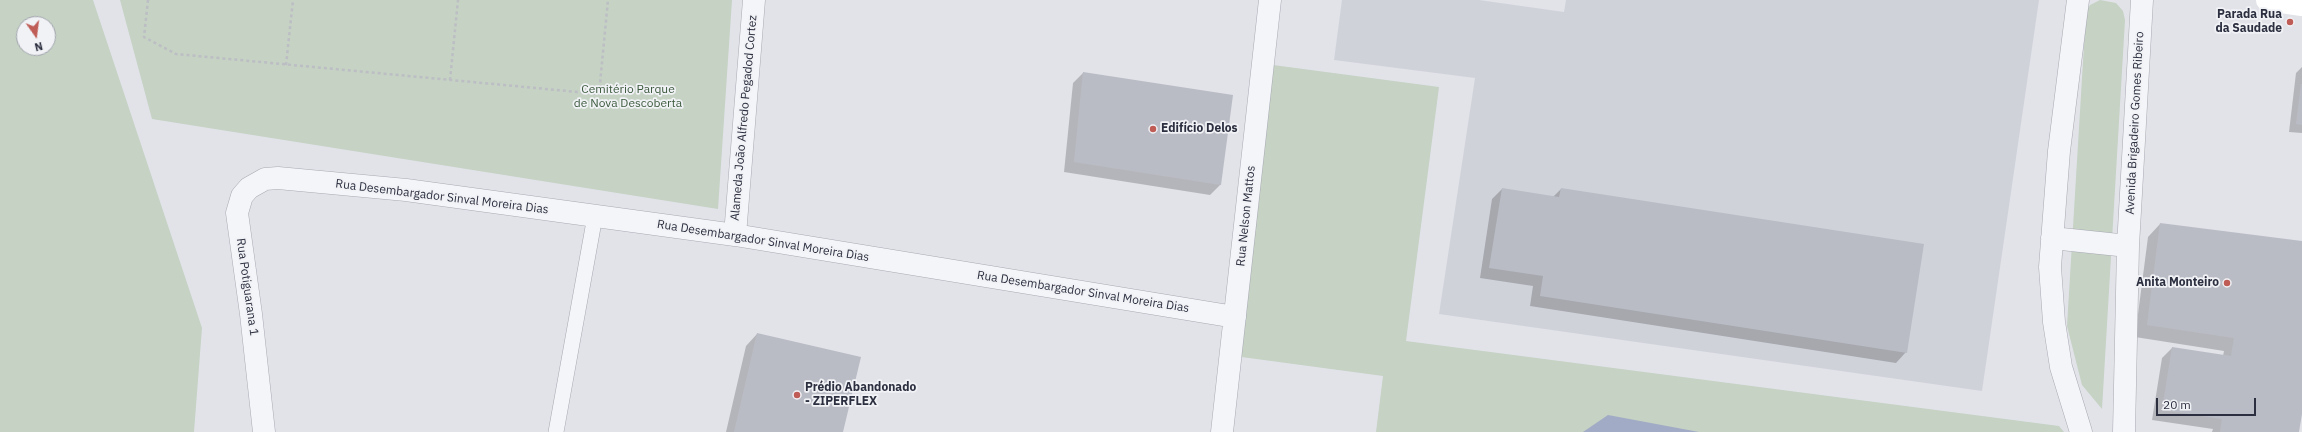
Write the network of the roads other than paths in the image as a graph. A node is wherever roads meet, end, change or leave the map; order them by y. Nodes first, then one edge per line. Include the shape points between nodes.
1 (754, 0) edge
2 (1270, 0) edge
3 (2078, 0) edge
4 (2142, 0) edge
5 (2267, 0) edge
6 (2302, 5) edge
7 (290, 179) joint
8 (595, 216) junction
9 (735, 235) junction
10 (2052, 238) junction
11 (2128, 246) junction
12 (1235, 317) junction
13 (264, 432) edge
14 (556, 432) edge
15 (1222, 432) edge
16 (2081, 432) edge
17 (2124, 432) edge

1 - 9 street, Alameda João Alfredo Pegadod Cortez
2 - 12 street, Rua Nelson Mattos
3 - 10 street via 2059,151
4 - 11 street, Avenida Brigadeiro Gomes Ribeiro
5 - 6 main road
7 - 8 street, Rua Desembargador Sinval Moreira Dias via 406,190
7 - 13 street, Rua Potiguarana 1 via 265,179 249,188 242,196 237,213
8 - 9 street, Rua Desembargador Sinval Moreira Dias
8 - 14 lane
9 - 12 street, Rua Desembargador Sinval Moreira Dias
10 - 11 street
10 - 16 street via 2050,266 2054,322 2061,367
11 - 17 street, Avenida Brigadeiro Gomes Ribeiro
12 - 15 street, Rua Nelson Mattos

